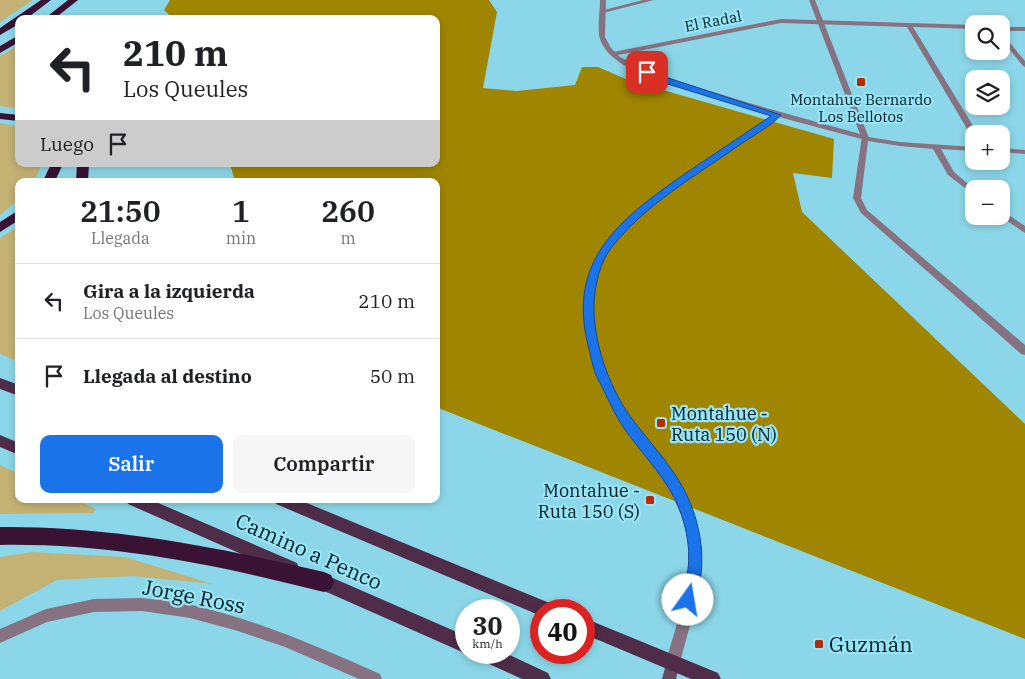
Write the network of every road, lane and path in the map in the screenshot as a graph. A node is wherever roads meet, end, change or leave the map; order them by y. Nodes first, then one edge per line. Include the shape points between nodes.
1 (47, 0) edge
2 (74, 0) edge
3 (78, 0) edge
4 (603, 0) edge
5 (651, 0) edge
6 (812, 0) edge
7 (603, 11) junction
8 (26, 15) edge
9 (53, 15) edge
10 (65, 15) edge
11 (820, 21) junction
12 (15, 22) edge
13 (909, 25) junction
14 (965, 28) edge
15 (1010, 28) edge
16 (1025, 29) edge
17 (0, 32) edge
18 (15, 41) edge
19 (1010, 46) edge
20 (0, 50) edge
21 (613, 54) junction
22 (1025, 66) edge
23 (777, 115) junction
24 (0, 116) edge
25 (15, 118) edge
26 (969, 125) edge
27 (865, 138) junction
28 (936, 146) junction
29 (965, 148) edge
30 (1010, 151) edge
31 (1025, 152) edge
32 (965, 185) edge
33 (15, 217) edge
34 (1010, 219) edge
35 (0, 228) edge
36 (1025, 230) edge
37 (1025, 351) edge
38 (0, 384) edge
39 (15, 390) edge
40 (0, 440) edge
41 (15, 447) edge
42 (142, 503) edge
43 (291, 503) edge
44 (0, 536) edge
45 (324, 582) junction
46 (530, 603) edge
47 (595, 632) edge
48 (0, 636) edge
49 (455, 640) edge
50 (509, 664) edge
51 (671, 671) edge
52 (376, 679) edge
53 (542, 679) edge
54 (712, 679) edge

1 - 8 highway
2 - 9 highway
3 - 10 highway
4 - 7 street
5 - 7 street
6 - 11 street
7 - 21 street via 602,37
11 - 13 street, El Radal
11 - 21 street, El Radal via 773,22
11 - 27 street
12 - 17 highway
13 - 14 street, El Radal
13 - 26 street
15 - 16 street
18 - 20 highway
19 - 22 street
21 - 23 street via 661,79
23 - 27 street
23 - 51 street via 642,208 607,246 589,289 588,323 601,372 625,419 673,484 689,519 694,542 696,567
24 - 25 highway
27 - 28 street via 895,144
27 - 37 street via 857,193 864,211
28 - 29 street
28 - 32 street via 952,173
30 - 31 street
33 - 35 highway
34 - 36 street
38 - 39 main road
40 - 41 main road
42 - 45 main road, Camino a Penco
43 - 46 main road, Camino a Penco
44 - 45 highway via 78,536 129,541 188,550
45 - 49 main road, Camino a Penco
47 - 51 main road
48 - 52 street, Jorge Ross via 37,620 90,606 158,606 264,631
50 - 53 main road
51 - 54 main road

